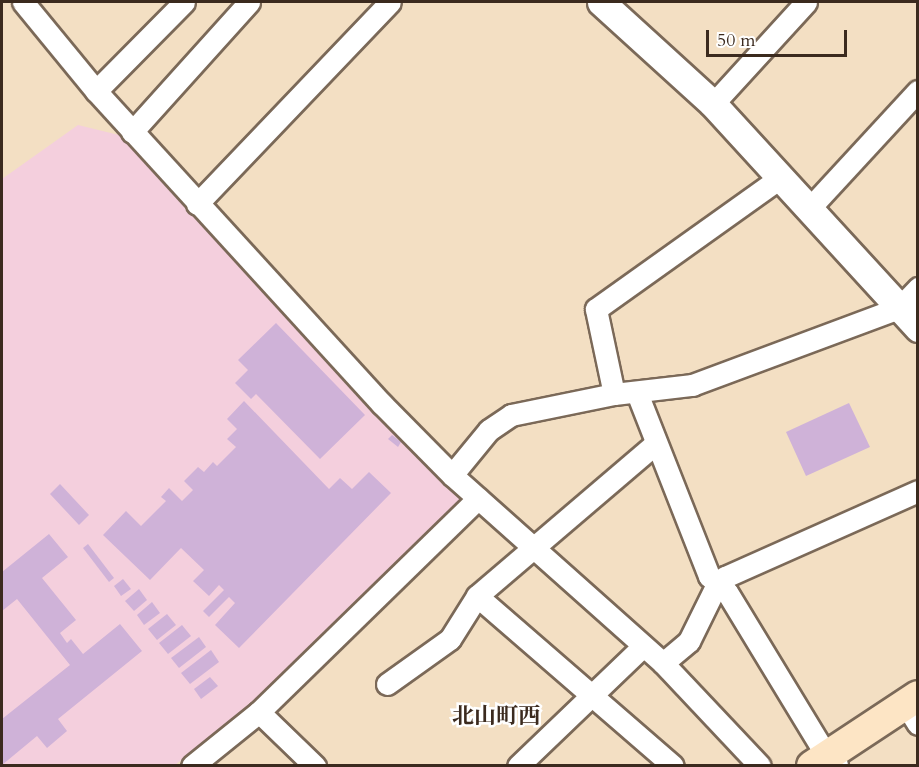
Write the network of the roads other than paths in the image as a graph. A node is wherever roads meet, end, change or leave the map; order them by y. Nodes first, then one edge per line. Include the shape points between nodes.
1 (23, 2) edge
2 (184, 2) edge
3 (249, 2) edge
4 (390, 2) edge
5 (806, 2) edge
6 (605, 3) edge
7 (96, 91) junction
8 (918, 91) edge
9 (713, 104) junction
10 (132, 132) junction
11 (781, 177) junction
12 (197, 204) junction
13 (808, 210) junction
14 (918, 288) edge
15 (899, 308) junction
16 (918, 328) edge
17 (637, 393) junction
18 (614, 394) junction
19 (655, 444) junction
20 (452, 475) junction
21 (918, 491) edge
22 (477, 498) junction
23 (533, 547) junction
24 (717, 584) junction
25 (477, 596) junction
26 (643, 645) junction
27 (663, 663) junction
28 (387, 684) dead end
29 (592, 699) junction
30 (914, 708) edge
31 (259, 712) junction
32 (825, 762) edge
33 (192, 765) edge
34 (315, 765) edge
35 (518, 765) edge
36 (673, 765) edge
37 (760, 765) edge

1 - 7 street
2 - 7 street
3 - 10 street
4 - 12 street
5 - 9 street
6 - 9 street
7 - 10 street
8 - 13 street
9 - 11 street
10 - 12 street
11 - 13 street
11 - 18 street via 596,309
12 - 20 street
13 - 15 street
14 - 15 street
15 - 16 street
15 - 17 street via 692,385
17 - 18 street
17 - 19 street
18 - 20 street via 511,415 489,430
19 - 23 street
19 - 24 street via 682,501 708,576
20 - 22 street
21 - 24 street
22 - 23 street
22 - 31 street
23 - 25 street
23 - 26 street
24 - 27 street via 689,641
24 - 32 street via 727,592
25 - 28 street via 450,639
25 - 29 street
26 - 27 street
26 - 29 street
27 - 37 street
29 - 35 street
29 - 36 street
30 - 32 main road
31 - 33 street
31 - 34 street

